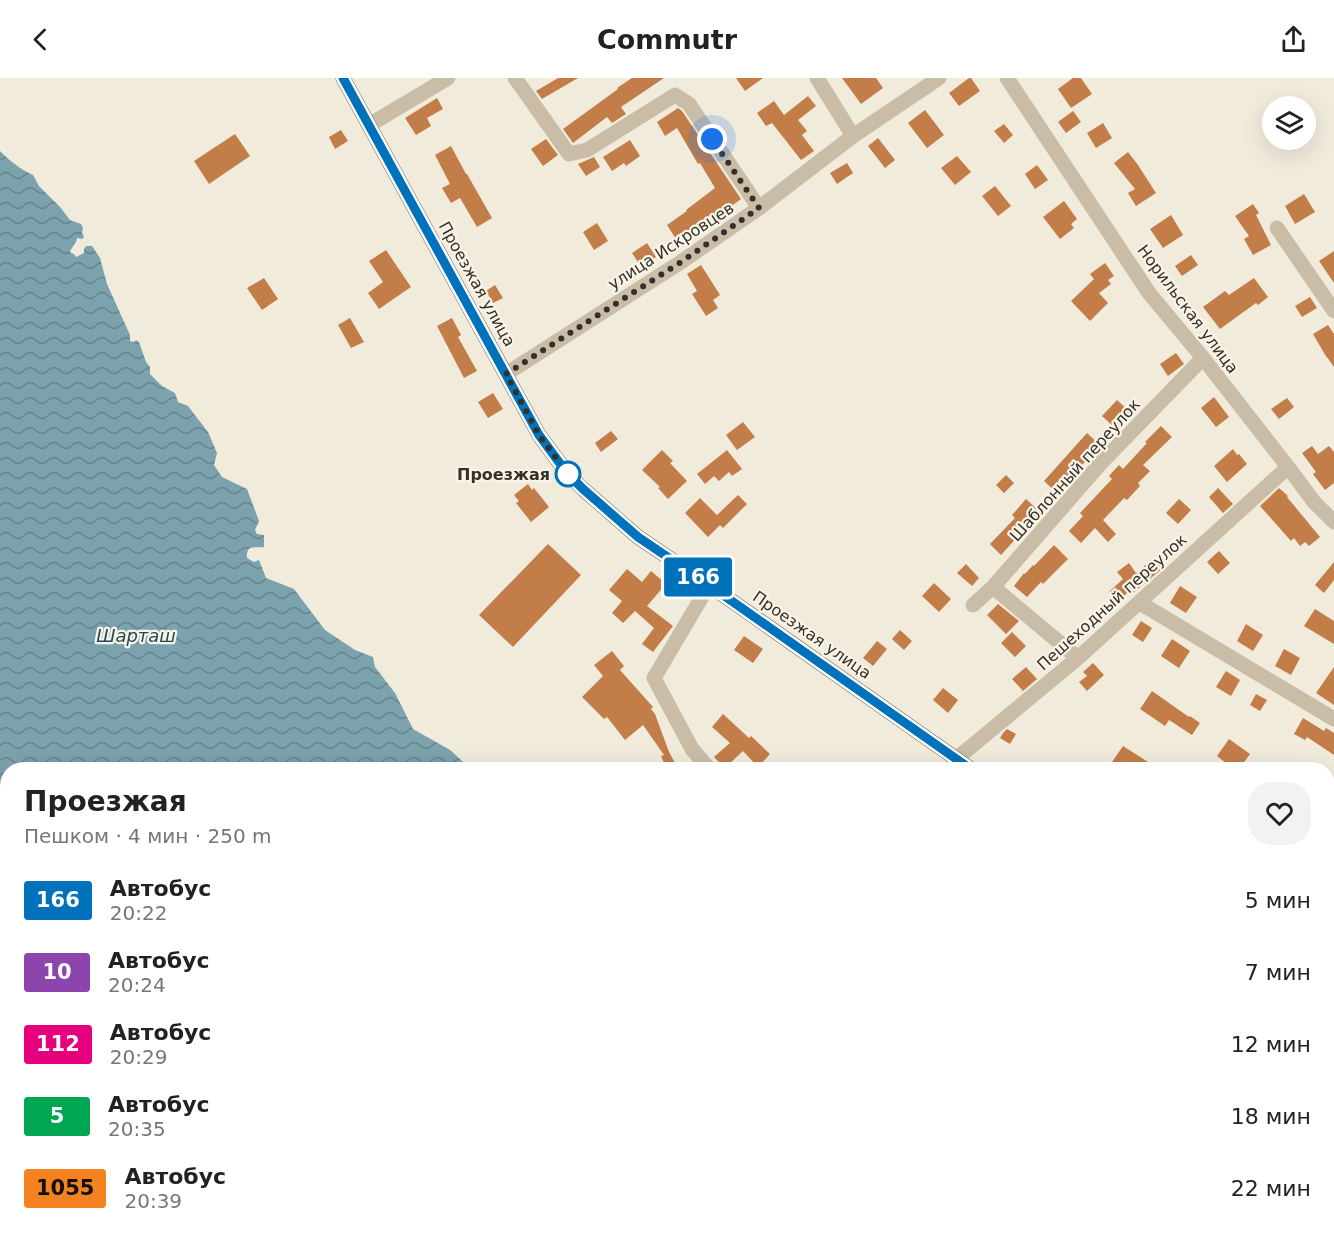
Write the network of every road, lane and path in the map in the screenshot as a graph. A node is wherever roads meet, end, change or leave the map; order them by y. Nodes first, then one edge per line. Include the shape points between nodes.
1 (343, 78) edge
2 (448, 78) edge
3 (515, 78) edge
4 (817, 78) edge
5 (939, 78) edge
6 (1007, 78) edge
7 (369, 125) junction
8 (853, 136) junction
9 (759, 208) junction
10 (1277, 228) dead end
11 (1334, 311) edge
12 (1203, 358) junction
13 (506, 374) junction
14 (1288, 467) junction
15 (1334, 522) edge
16 (709, 585) junction
17 (993, 587) junction
18 (1140, 603) junction
19 (973, 605) dead end
20 (1078, 658) junction
21 (1334, 719) edge
22 (956, 759) junction
23 (703, 762) edge
24 (960, 762) edge

1 - 7 main road, Проезжая улица
2 - 7 street
3 - 9 street via 569,154 587,150 675,95 689,104
4 - 8 street
5 - 8 street, улица Искровцев
6 - 12 street, Норильская улица via 1149,292
7 - 13 main road, Проезжая улица
8 - 9 street, улица Искровцев
9 - 13 street, улица Искровцев
10 - 11 street
12 - 14 street, Норильская улица
12 - 17 street, Шаблонный переулок via 1101,463
13 - 16 main road, Проезжая улица via 539,435 567,473 638,537
14 - 15 street, Норильская улица
14 - 18 street, Пешеходный переулок
16 - 22 main road, Проезжая улица
16 - 23 street via 654,678 692,750
17 - 19 street, Шаблонный переулок
17 - 20 street
18 - 20 street, Пешеходный переулок
18 - 21 street
20 - 22 street, Пешеходный переулок
22 - 24 main road, Проезжая улица

